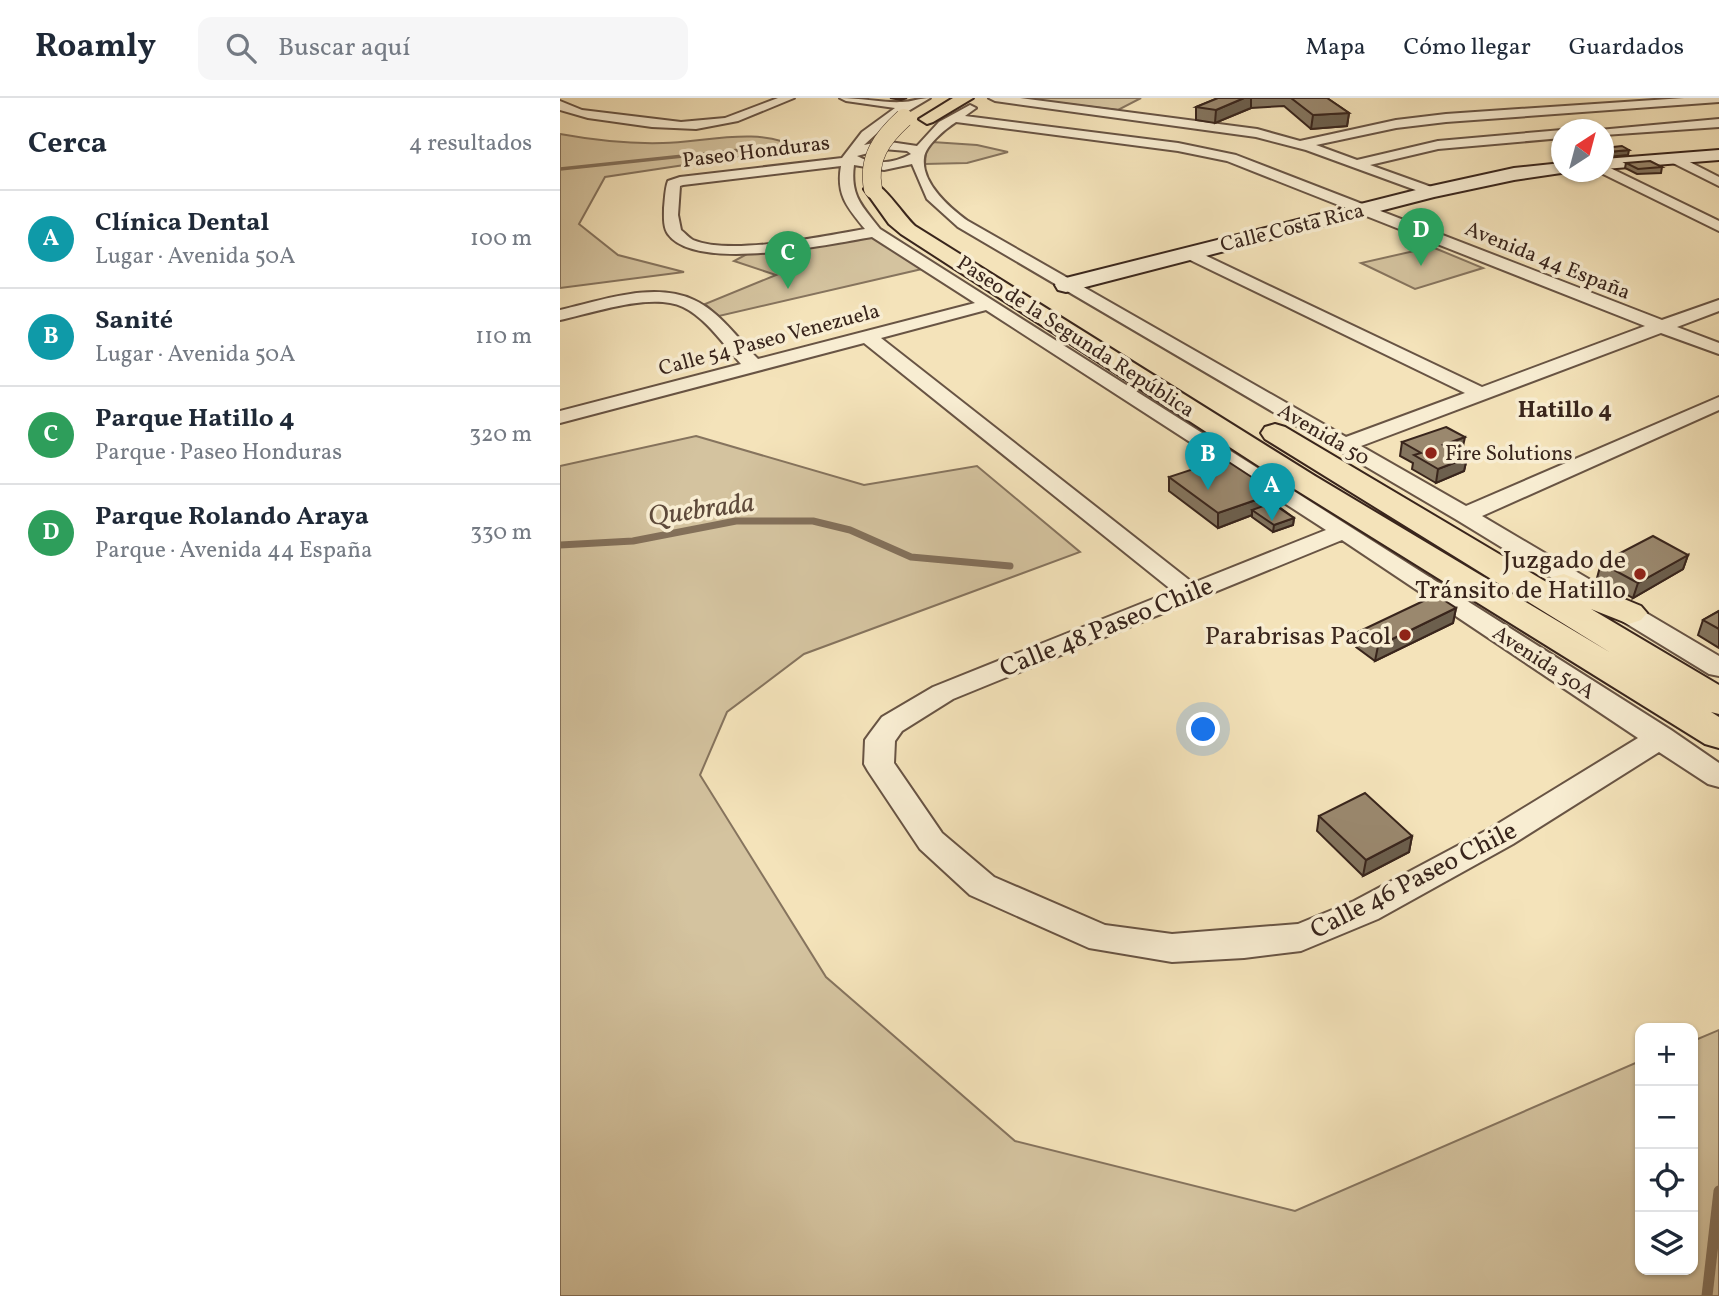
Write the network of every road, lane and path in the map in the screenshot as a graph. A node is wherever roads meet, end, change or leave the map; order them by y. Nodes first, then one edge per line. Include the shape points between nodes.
1 (566, 98) edge
2 (788, 98) edge
3 (846, 98) edge
4 (924, 98) edge
5 (941, 98) edge
6 (965, 98) edge
7 (988, 98) edge
8 (995, 98) edge
9 (1719, 99) edge
10 (1491, 103) dead end
11 (560, 104) edge
12 (904, 112) junction
13 (1510, 114) junction
14 (953, 118) junction
15 (1719, 123) edge
16 (1614, 130) edge
17 (1545, 135) junction
18 (1551, 135) edge
19 (1551, 139) edge
20 (1302, 144) junction
21 (918, 154) junction
22 (1719, 155) edge
23 (850, 156) junction
24 (1674, 158) junction
25 (1357, 164) junction
26 (1614, 165) edge
27 (1551, 169) edge
28 (1614, 172) edge
29 (1719, 182) edge
30 (1432, 192) junction
31 (916, 198) junction
32 (1362, 209) junction
33 (1719, 227) edge
34 (875, 232) junction
35 (1190, 254) junction
36 (1066, 285) junction
37 (990, 304) junction
38 (1719, 305) edge
39 (560, 315) edge
40 (1661, 327) junction
41 (868, 337) junction
42 (1045, 342) junction
43 (1719, 349) edge
44 (754, 366) junction
45 (1137, 376) junction
46 (1480, 393) junction
47 (1719, 403) edge
48 (560, 417) edge
49 (1344, 445) junction
50 (1304, 482) junction
51 (1465, 515) junction
52 (1425, 524) junction
53 (1344, 531) junction
54 (1189, 592) junction
55 (1629, 613) junction
56 (1719, 668) edge
57 (1719, 702) edge
58 (1719, 735) edge
59 (1661, 737) junction
60 (880, 740) joint
61 (1719, 777) edge

1 - 11 street
2 - 11 street via 727,121 670,126 585,114
3 - 12 street
4 - 12 street
5 - 12 highway, Paseo de la Segunda República
6 - 31 highway via 926,120 899,151
7 - 14 street
8 - 20 street via 1240,130
9 - 13 street
10 - 13 street
12 - 23 street via 868,131
12 - 45 highway, Paseo de la Segunda República, bridge via 872,155 870,179 896,220
13 - 17 street
13 - 20 street via 1396,124
14 - 21 street
14 - 32 street, Avenida 44 España via 1215,153
15 - 16 street
17 - 18 street
17 - 19 street
17 - 25 street via 1438,145
20 - 25 street
21 - 23 street via 910,147 883,145
21 - 23 street via 900,163 877,165
21 - 31 street via 921,180
22 - 24 main road
23 - 34 street, Avenida 50A via 845,184 855,207
23 - 34 street, Paseo Honduras via 680,180 673,184 672,230 695,245 727,251
24 - 26 main road
24 - 29 street
25 - 30 street
27 - 30 main road, Calle Costa Rica
28 - 33 street
30 - 32 main road, Calle Costa Rica
31 - 36 street, Avenida 50
31 - 52 highway, Paseo de la Segunda República via 940,228
32 - 35 main road, Calle Costa Rica
32 - 40 street, Avenida 44 España
34 - 37 street, Avenida 50A
35 - 36 main road, Calle Costa Rica
35 - 46 street
36 - 49 street, Avenida 50
37 - 41 street, Calle 54 Paseo Venezuela
37 - 42 street, Avenida 50A
38 - 40 street
39 - 44 street via 651,298 690,303
40 - 43 street, Avenida 44 España
40 - 46 street
41 - 44 street, Calle 54 Paseo Venezuela
41 - 54 street
42 - 45 highway
42 - 53 street, Avenida 50A
44 - 48 street, Calle 54 Paseo Venezuela
45 - 50 highway, Paseo de la Segunda República
46 - 49 street
47 - 51 street
49 - 51 street, Avenida 50
50 - 53 highway
50 - 58 highway, Paseo de la Segunda República
51 - 55 street, Avenida 50
52 - 55 highway
52 - 57 highway, Paseo de la Segunda República
53 - 54 street, Calle 48 Paseo Chile
53 - 59 street, Avenida 50A
54 - 60 street, Calle 48 Paseo Chile via 943,693 892,724
55 - 56 street, Avenida 50
59 - 60 street, Calle 46 Paseo Chile via 1502,836 1366,910 1301,937 1172,948 1101,938 982,886 931,841 879,764
59 - 61 street, Avenida 50A

